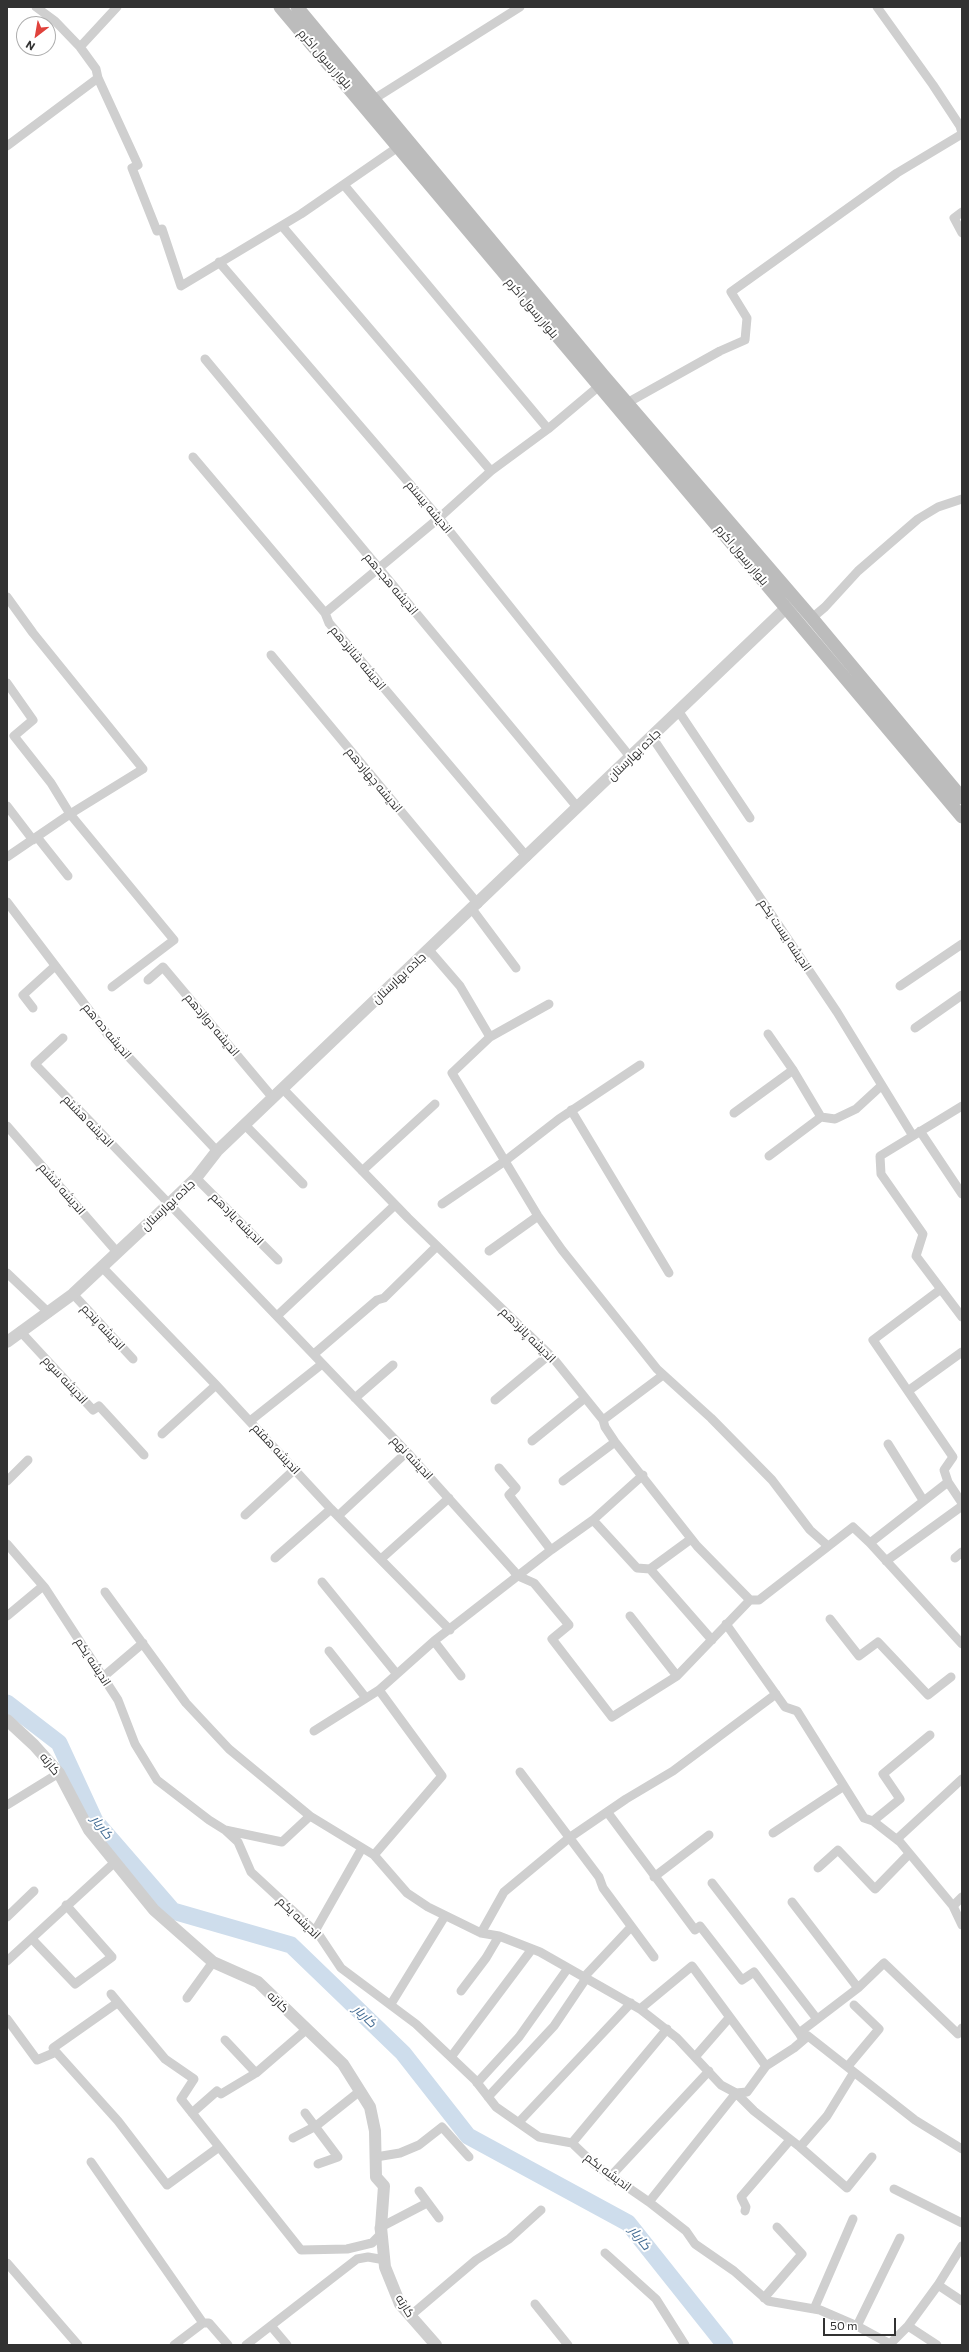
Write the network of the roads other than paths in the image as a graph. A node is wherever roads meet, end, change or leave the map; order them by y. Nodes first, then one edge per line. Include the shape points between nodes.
1 (36, 7) edge
2 (117, 7) edge
3 (280, 7) edge
4 (297, 7) edge
5 (520, 7) edge
6 (877, 7) edge
7 (80, 47) junction
8 (98, 78) junction
9 (374, 99) junction
10 (962, 133) edge
11 (7, 146) edge
12 (398, 147) junction
13 (344, 185) junction
14 (962, 212) edge
15 (282, 226) junction
16 (962, 233) edge
17 (220, 262) junction
18 (205, 359) dead end
19 (598, 387) junction
20 (627, 403) junction
21 (548, 429) junction
22 (193, 458) dead end
23 (491, 471) junction
24 (962, 498) edge
25 (439, 518) junction
26 (378, 568) junction
27 (7, 597) edge
28 (791, 604) junction
29 (325, 613) junction
30 (812, 618) junction
31 (271, 655) dead end
32 (7, 683) edge
33 (680, 712) junction
34 (652, 737) junction
35 (631, 758) junction
36 (962, 798) edge
37 (7, 806) edge
38 (578, 808) junction
39 (70, 814) junction
40 (962, 816) edge
41 (750, 818) dead end
42 (35, 838) junction
43 (7, 857) edge
44 (527, 857) junction
45 (68, 876) dead end
46 (7, 902) edge
47 (475, 906) junction
48 (962, 944) edge
49 (429, 950) junction
50 (55, 966) junction
51 (516, 968) dead end
52 (148, 980) dead end
53 (900, 986) dead end
54 (112, 987) dead end
55 (962, 995) edge
56 (549, 1004) dead end
57 (33, 1008) dead end
58 (915, 1028) dead end
59 (768, 1034) dead end
60 (490, 1037) junction
61 (63, 1038) dead end
62 (640, 1065) dead end
63 (793, 1070) junction
64 (881, 1086) junction
65 (283, 1088) junction
66 (273, 1098) junction
67 (435, 1104) dead end
68 (962, 1106) edge
69 (571, 1110) junction
70 (734, 1113) dead end
71 (822, 1117) junction
72 (244, 1125) junction
73 (7, 1126) edge
74 (916, 1134) junction
75 (217, 1151) junction
76 (769, 1156) dead end
77 (505, 1161) junction
78 (362, 1171) junction
79 (196, 1178) junction
80 (303, 1184) dead end
81 (962, 1194) edge
82 (442, 1204) dead end
83 (168, 1205) junction
84 (395, 1205) junction
85 (538, 1216) junction
86 (437, 1246) junction
87 (489, 1251) dead end
88 (117, 1252) junction
89 (278, 1260) dead end
90 (102, 1267) junction
91 (669, 1273) dead end
92 (7, 1274) edge
93 (941, 1289) junction
94 (73, 1294) junction
95 (49, 1313) junction
96 (277, 1316) junction
97 (962, 1317) edge
98 (20, 1331) junction
99 (7, 1342) edge
100 (962, 1352) edge
101 (314, 1354) junction
102 (550, 1355) junction
103 (133, 1359) dead end
104 (322, 1364) junction
105 (394, 1365) dead end
106 (663, 1375) junction
107 (216, 1385) junction
108 (908, 1391) junction
109 (355, 1398) junction
110 (585, 1398) junction
111 (495, 1400) dead end
112 (603, 1420) junction
113 (250, 1421) junction
114 (162, 1434) dead end
115 (532, 1441) dead end
116 (614, 1442) junction
117 (888, 1444) dead end
118 (407, 1452) junction
119 (144, 1455) dead end
120 (28, 1460) dead end
121 (499, 1468) dead end
122 (295, 1469) junction
123 (643, 1475) junction
124 (7, 1481) edge
125 (564, 1481) dead end
126 (948, 1482) junction
127 (450, 1498) junction
128 (923, 1500) junction
129 (962, 1504) edge
130 (331, 1509) junction
131 (245, 1515) dead end
132 (339, 1515) junction
133 (593, 1520) junction
134 (691, 1539) junction
135 (870, 1543) junction
136 (7, 1544) edge
137 (828, 1546) junction
138 (551, 1550) junction
139 (275, 1558) dead end
140 (381, 1559) junction
141 (886, 1561) junction
142 (650, 1569) junction
143 (518, 1576) junction
144 (322, 1582) dead end
145 (43, 1586) junction
146 (105, 1592) dead end
147 (750, 1600) junction
148 (7, 1616) edge
149 (630, 1616) dead end
150 (830, 1619) dead end
151 (726, 1624) junction
152 (450, 1630) junction
153 (712, 1640) junction
154 (434, 1641) junction
155 (143, 1643) junction
156 (962, 1644) edge
157 (329, 1651) dead end
158 (396, 1673) junction
159 (461, 1676) dead end
160 (677, 1676) junction
161 (103, 1677) junction
162 (951, 1677) dead end
163 (379, 1690) junction
164 (776, 1694) junction
165 (366, 1698) junction
166 (7, 1720) edge
167 (314, 1731) dead end
168 (930, 1735) dead end
169 (520, 1772) dead end
170 (59, 1773) junction
171 (962, 1779) edge
172 (844, 1786) junction
173 (7, 1805) edge
174 (608, 1813) junction
175 (310, 1816) junction
176 (873, 1820) junction
177 (225, 1830) junction
178 (773, 1832) dead end
179 (709, 1835) dead end
180 (569, 1838) junction
181 (897, 1839) junction
182 (362, 1848) junction
183 (909, 1854) junction
184 (374, 1855) junction
185 (115, 1862) junction
186 (818, 1868) dead end
187 (654, 1877) junction
188 (712, 1883) dead end
189 (34, 1891) dead end
190 (962, 1897) edge
191 (792, 1902) dead end
192 (66, 1905) junction
193 (953, 1906) junction
194 (445, 1916) junction
195 (7, 1917) edge
196 (962, 1925) edge
197 (631, 1927) junction
198 (315, 1931) junction
199 (481, 1933) junction
200 (499, 1936) junction
201 (32, 1939) junction
202 (532, 1949) junction
203 (654, 1957) dead end
204 (7, 1961) edge
205 (213, 1962) junction
206 (568, 1968) junction
207 (586, 1976) junction
208 (858, 1988) junction
209 (461, 1991) dead end
210 (111, 1994) dead end
211 (187, 1998) dead end
212 (117, 2003) junction
213 (631, 2003) junction
214 (391, 2004) junction
215 (854, 2005) dead end
216 (640, 2009) junction
217 (729, 2018) junction
218 (7, 2019) edge
219 (817, 2019) junction
220 (962, 2028) edge
221 (306, 2029) junction
222 (667, 2029) junction
223 (801, 2037) junction
224 (225, 2040) dead end
225 (56, 2052) junction
226 (451, 2057) junction
227 (695, 2057) junction
228 (766, 2066) junction
229 (851, 2069) junction
230 (709, 2071) junction
231 (256, 2073) junction
232 (477, 2083) junction
233 (360, 2091) junction
234 (736, 2093) junction
235 (488, 2097) junction
236 (192, 2113) junction
237 (306, 2113) dead end
238 (520, 2121) junction
239 (316, 2126) junction
240 (293, 2138) dead end
241 (790, 2140) junction
242 (572, 2143) junction
243 (219, 2147) junction
244 (800, 2147) junction
245 (962, 2149) edge
246 (376, 2157) junction
247 (469, 2157) dead end
248 (872, 2157) dead end
249 (91, 2162) dead end
250 (318, 2164) dead end
251 (610, 2177) junction
252 (894, 2189) dead end
253 (418, 2191) dead end
254 (384, 2197) junction
255 (649, 2202) junction
256 (427, 2203) junction
257 (541, 2210) dead end
258 (745, 2211) dead end
259 (440, 2218) dead end
260 (853, 2219) dead end
261 (962, 2222) edge
262 (381, 2227) junction
263 (777, 2227) dead end
264 (900, 2238) dead end
265 (962, 2246) edge
266 (606, 2253) dead end
267 (385, 2260) junction
268 (7, 2263) edge
269 (938, 2285) junction
270 (764, 2298) junction
271 (962, 2301) edge
272 (535, 2304) dead end
273 (814, 2309) junction
274 (410, 2316) junction
275 (204, 2323) junction
276 (271, 2326) junction
277 (857, 2326) junction
278 (908, 2326) junction
279 (78, 2345) edge
280 (174, 2345) edge
281 (228, 2345) edge
282 (246, 2345) edge
283 (288, 2345) edge
284 (435, 2345) edge
285 (568, 2345) edge
286 (685, 2345) edge
287 (890, 2345) edge
288 (936, 2345) edge

1 - 7 street via 55,21
2 - 7 street
3 - 12 main road, بلوار رسول اکرم
4 - 9 main road, بلوار رسول اکرم
5 - 9 street
6 - 10 street via 933,85
7 - 8 street via 96,69
8 - 11 street
8 - 17 street via 138,165 132,168 157,231 162,229 181,286
9 - 20 main road, بلوار رسول اکرم
10 - 20 street via 898,173 731,292 746,318 745,340 720,351
12 - 13 street
12 - 19 main road, بلوار رسول اکرم
13 - 15 street
13 - 21 street
14 - 16 street via 954,218
15 - 17 street
15 - 23 street
17 - 25 street, اندیشه بیستم
18 - 26 street, اندیشه هجدهم
19 - 21 street
19 - 28 main road, بلوار رسول اکرم
20 - 28 main road, بلوار رسول اکرم
21 - 23 street
22 - 29 street, اندیشه شانزدهم
23 - 25 street
24 - 30 street via 938,507 918,519 858,572
25 - 26 street
25 - 35 street, اندیشه بیستم
26 - 29 street
26 - 38 street, اندیشه هجدهم
27 - 39 street via 143,769
28 - 30 main road, بلوار رسول اکرم
28 - 33 street, جاده بهارستان
28 - 40 main road, بلوار رسول اکرم
29 - 44 street, اندیشه شانزدهم via 329,624
30 - 36 main road, بلوار رسول اکرم
31 - 47 street, اندیشه چهاردهم
32 - 39 street via 33,720 14,736 51,783
33 - 34 street, جاده بهارستان
33 - 41 street
34 - 35 street, جاده بهارستان
34 - 64 street, اندیشه بیست یکم via 837,1012
35 - 38 street, جاده بهارستان
37 - 42 street
38 - 44 street, جاده بهارستان
39 - 42 street
39 - 54 street via 174,940
42 - 43 street
42 - 45 street
44 - 47 street, جاده بهارستان
46 - 50 street, اندیشه ده هم
47 - 49 street, جاده بهارستان
47 - 51 street, اندیشه چهاردهم
48 - 53 street
49 - 60 street via 460,986
49 - 65 street, جاده بهارستان
50 - 57 street via 23,995
50 - 75 street, اندیشه ده هم via 108,1035
52 - 66 street, اندیشه دوازدهم via 163,967
55 - 58 street
56 - 60 street
59 - 63 street
60 - 77 street via 452,1074
61 - 83 street, اندیشه هشتم via 35,1064
62 - 69 street
63 - 70 street
63 - 71 street
64 - 71 street via 856,1109 835,1119
64 - 74 street, اندیشه بیست یکم
65 - 66 street, جاده بهارستان
65 - 78 street, اندیشه پانزدهم
66 - 72 street, جاده بهارستان
67 - 78 street
68 - 74 street
69 - 77 street
69 - 91 street
71 - 76 street
72 - 75 street, جاده بهارستان
72 - 80 street
73 - 88 street, اندیشه ششم
74 - 81 street, اندیشه بیست یکم
74 - 93 street via 880,1156 881,1174 923,1234 916,1256
75 - 79 street, جاده بهارستان
77 - 82 street
77 - 85 street
78 - 84 street, اندیشه پانزدهم
79 - 83 street, جاده بهارستان
79 - 89 street, اندیشه یازدهم
83 - 88 street, جاده بهارستان
83 - 96 street, اندیشه نهم
84 - 86 street, اندیشه پانزدهم
84 - 96 street
85 - 87 street
85 - 106 street via 562,1250
86 - 101 street via 384,1298 377,1300
86 - 102 street, اندیشه پانزدهم
88 - 90 street, جاده بهارستان
90 - 94 street, جاده بهارستان
90 - 107 street, اندیشه هفتم
92 - 95 street
93 - 97 street
93 - 108 street via 873,1340
94 - 95 street, جاده بهارستان
94 - 103 street, اندیشه پنجم
95 - 98 street, جاده بهارستان
96 - 101 street, اندیشه نهم
98 - 99 street, جاده بهارستان
98 - 119 street, اندیشه سوم via 89,1406 93,1410 99,1406
100 - 108 street
101 - 104 street, اندیشه نهم
102 - 110 street, اندیشه پانزدهم
102 - 111 street
104 - 109 street, اندیشه نهم
104 - 113 street
105 - 109 street
106 - 112 street
106 - 137 street via 711,1418 772,1480 810,1530
107 - 113 street, اندیشه هفتم
107 - 114 street
108 - 126 street via 953,1457 944,1470
109 - 118 street, اندیشه نهم
110 - 112 street, اندیشه پانزدهم
110 - 115 street
112 - 116 street, اندیشه پانزدهم
113 - 122 street, اندیشه هفتم
116 - 123 street, اندیشه پانزدهم
116 - 125 street
117 - 128 street
118 - 127 street, اندیشه نهم
118 - 132 street
120 - 124 street
121 - 138 street via 516,1488 509,1495
122 - 130 street, اندیشه هفتم
122 - 131 street
123 - 133 street
123 - 134 street, اندیشه پانزدهم
126 - 128 street
126 - 129 street
127 - 140 street
127 - 143 street, اندیشه نهم
128 - 135 street
129 - 141 street
130 - 132 street, اندیشه هفتم
130 - 139 street
132 - 140 street, اندیشه هفتم
133 - 138 street
133 - 142 street via 637,1568
134 - 142 street
134 - 147 street, اندیشه پانزدهم
135 - 137 street via 853,1527
135 - 141 street
136 - 145 street, اندیشه یکم
137 - 147 street via 759,1600
138 - 143 street
140 - 152 street, اندیشه هفتم
141 - 156 street
142 - 153 street
143 - 152 street
143 - 160 street, اندیشه نهم via 534,1583 569,1625 552,1639 612,1717
144 - 158 street
145 - 148 street
145 - 161 street, اندیشه یکم
146 - 155 street
147 - 151 street
149 - 160 street
150 - 162 street via 859,1656 878,1642 928,1696
151 - 153 street
151 - 164 street
152 - 154 street
153 - 160 street
154 - 158 street
154 - 159 street
155 - 161 street
155 - 175 street via 186,1703 229,1749
157 - 165 street
158 - 163 street
161 - 177 street, اندیشه یکم via 118,1700 136,1744 157,1780
163 - 165 street
163 - 184 street via 442,1776
164 - 172 street via 785,1707 797,1711
164 - 174 street via 673,1771 626,1798
165 - 167 street
166 - 170 street, کارته
168 - 176 street via 883,1774 900,1799
169 - 180 street
170 - 173 street
170 - 185 street, کارته via 89,1830
171 - 181 street
172 - 176 street via 864,1818
172 - 178 street
174 - 180 street
174 - 187 street
175 - 177 street via 282,1842
175 - 182 street
176 - 181 street
177 - 198 street, اندیشه یکم via 238,1842 251,1872
179 - 187 street
180 - 197 street via 599,1877 603,1888
180 - 199 street via 504,1892
181 - 183 street
182 - 184 street
182 - 198 street
183 - 186 street via 875,1889 838,1850
183 - 193 street
184 - 194 street via 407,1893
185 - 192 street
185 - 205 street, کارته via 154,1910
187 - 223 street via 695,1930 700,1926 742,1980 754,1972
188 - 219 street
189 - 195 street
190 - 193 street
191 - 208 street
192 - 201 street
192 - 201 street via 112,1957 75,1984
193 - 196 street
194 - 199 street
194 - 214 street
197 - 203 street
197 - 207 street
198 - 214 street, اندیشه یکم via 342,1968
199 - 200 street
200 - 202 street
200 - 209 street
201 - 204 street
202 - 206 street
202 - 226 street
205 - 211 street
205 - 221 street, کارته via 258,1982
206 - 207 street
206 - 232 street via 520,2037
207 - 213 street
207 - 235 street via 554,2026
208 - 219 street
208 - 220 street via 884,1963 958,2034
210 - 212 street
212 - 225 street via 53,2048
212 - 236 street via 168,2061 194,2079 181,2099
213 - 216 street
213 - 238 street
214 - 226 street, اندیشه یکم
215 - 229 street via 879,2029
216 - 217 street via 692,1966
216 - 222 street
217 - 227 street
217 - 228 street
218 - 225 street via 37,2060
219 - 223 street
221 - 231 street
221 - 233 street, کارته via 342,2064
222 - 227 street
222 - 242 street
223 - 228 street
223 - 229 street via 808,2036
224 - 231 street
225 - 243 street via 118,2121 167,2185
226 - 232 street, اندیشه یکم
227 - 230 street
228 - 234 street via 747,2092
229 - 244 street via 827,2116
229 - 245 street via 915,2120
230 - 234 street via 721,2085
230 - 251 street
231 - 236 street via 221,2094 217,2091
232 - 235 street, اندیشه یکم
233 - 239 street
233 - 246 street, کارته via 370,2107 375,2131
234 - 241 street
234 - 255 street
235 - 238 street, اندیشه یکم via 496,2107
236 - 243 street
237 - 239 street
238 - 242 street, اندیشه یکم via 539,2137
239 - 240 street
239 - 250 street via 338,2157
241 - 244 street
241 - 258 street via 741,2197 746,2207
242 - 251 street, اندیشه یکم
243 - 254 street via 301,2250 347,2249 372,2243 380,2235 379,2221
244 - 248 street via 847,2188
246 - 247 street via 413,2148 442,2127
246 - 254 street, کارته via 376,2177 384,2186
249 - 275 street
251 - 255 street, اندیشه یکم
252 - 261 street
253 - 256 street
254 - 262 street, کارته
255 - 270 street, اندیشه یکم via 686,2231 695,2244 734,2271
256 - 259 street
256 - 262 street
257 - 274 street via 509,2239 476,2260
260 - 273 street
262 - 267 street, کارته
263 - 270 street via 802,2254
264 - 277 street
265 - 269 street
266 - 286 street via 656,2299
267 - 274 street, کارته via 400,2304
267 - 276 street via 368,2257 357,2259
268 - 279 street
269 - 271 street
269 - 278 street
270 - 273 street via 768,2301
272 - 285 street
273 - 277 street
274 - 284 street, کارته
275 - 280 street
275 - 281 street via 209,2323
276 - 282 street
276 - 283 street
277 - 287 street
278 - 287 street
278 - 288 street

